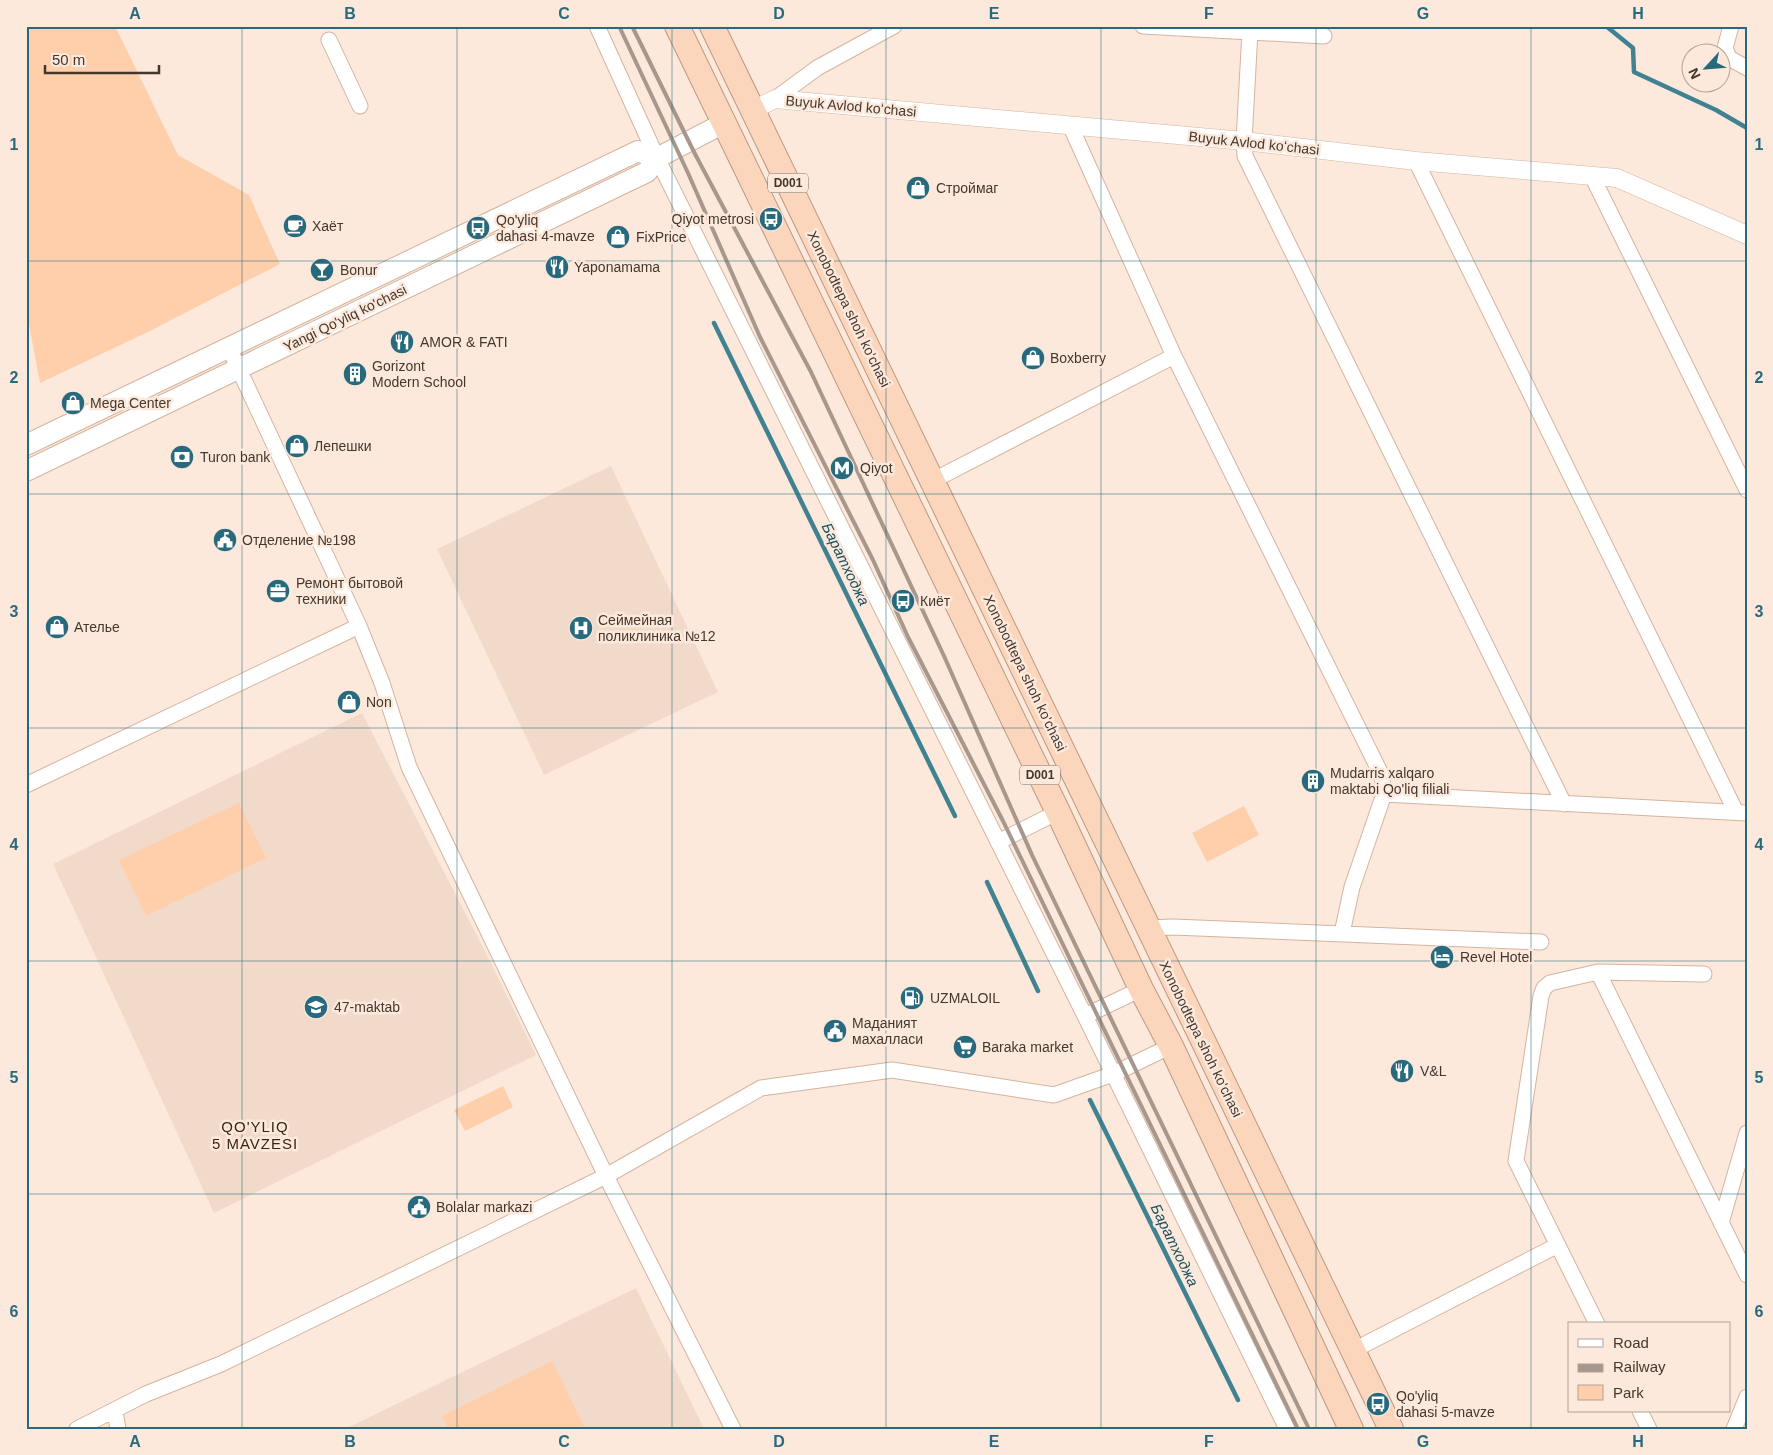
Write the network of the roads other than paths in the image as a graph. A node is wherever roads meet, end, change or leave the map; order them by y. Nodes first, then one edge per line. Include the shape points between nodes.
1 (597, 26) edge
2 (677, 26) edge
3 (712, 26) edge
4 (894, 26) edge
5 (1143, 26) edge
6 (1731, 26) edge
7 (1250, 31) junction
8 (868, 32) edge
9 (1324, 36) dead end
10 (329, 40) dead end
11 (1747, 68) edge
12 (775, 99) junction
13 (360, 106) dead end
14 (753, 110) junction
15 (724, 123) junction
16 (1070, 126) junction
17 (1244, 141) junction
18 (657, 158) junction
19 (1416, 161) junction
20 (1592, 176) junction
21 (1747, 234) edge
22 (229, 348) junction
23 (1174, 356) junction
24 (240, 368) junction
25 (26, 445) edge
26 (26, 471) edge
27 (932, 481) junction
28 (1747, 490) edge
29 (359, 626) junction
30 (1023, 668) junction
31 (994, 681) junction
32 (26, 785) edge
33 (1384, 794) junction
34 (1564, 804) junction
35 (1058, 812) junction
36 (1741, 812) edge
37 (998, 842) junction
38 (1147, 928) junction
39 (1342, 933) junction
40 (1541, 942) dead end
41 (1598, 972) junction
42 (1704, 974) dead end
43 (1141, 989) junction
44 (1085, 1016) junction
45 (1171, 1046) junction
46 (1113, 1074) junction
47 (1747, 1133) edge
48 (606, 1176) junction
49 (1721, 1223) junction
50 (1558, 1245) junction
51 (1747, 1275) edge
52 (1596, 1322) edge
53 (1352, 1351) junction
54 (1747, 1398) edge
55 (115, 1411) junction
56 (1640, 1412) edge
57 (77, 1429) edge
58 (118, 1429) edge
59 (733, 1429) edge
60 (1287, 1429) edge
61 (1351, 1429) edge
62 (1391, 1429) edge
63 (1649, 1429) edge
64 (1734, 1429) edge

1 - 18 street
2 - 15 highway, D001
3 - 14 highway, Xonobodtepa shoh ko'chasi / D001
4 - 8 street
5 - 7 street
6 - 11 street via 1724,48 1729,58
7 - 9 street
7 - 17 street
8 - 12 street
10 - 13 street
12 - 14 street, Buyuk Avlod koʻchasi
12 - 16 street, Buyuk Avlod koʻchasi
14 - 15 highway
14 - 27 highway, Xonobodtepa shoh ko'chasi / D001
15 - 18 main road, Yangi Qo'yliq ko'chasi
15 - 31 highway, D001
16 - 17 street, Buyuk Avlod koʻchasi
16 - 23 street
17 - 19 street, Buyuk Avlod koʻchasi
17 - 34 street via 1246,156
18 - 22 main road, Yangi Qo'yliq ko'chasi via 638,151
18 - 24 main road, Yangi Qo'yliq ko'chasi via 647,172
18 - 37 street
19 - 20 street, Buyuk Avlod koʻchasi
19 - 36 street
20 - 21 street, Buyuk Avlod koʻchasi via 1617,178
20 - 28 street
22 - 24 street
22 - 25 main road, Yangi Qo'yliq ko'chasi
23 - 27 street
23 - 33 street via 1382,776
24 - 26 main road, Yangi Qo'yliq ko'chasi
24 - 29 street
27 - 30 highway, Xonobodtepa shoh ko'chasi / D001
29 - 32 street
29 - 48 street via 382,683 409,767
30 - 31 highway
30 - 38 highway, Xonobodtepa shoh ko'chasi / D001
31 - 35 highway, D001
33 - 34 street
33 - 39 street via 1352,887
34 - 36 street
35 - 37 street
35 - 43 highway, D001
37 - 44 street
38 - 39 street
38 - 53 highway, Xonobodtepa shoh ko'chasi / D001
39 - 40 street
41 - 42 street
41 - 49 street
41 - 50 street via 1557,980 1544,988 1516,1162
43 - 44 street
43 - 45 highway, D001
44 - 46 street
45 - 46 street
45 - 61 highway, D001
46 - 48 street via 1054,1095 892,1070 762,1088
46 - 60 street
47 - 49 street
48 - 55 street via 221,1364 146,1394
48 - 59 street
49 - 51 street
50 - 52 street
50 - 53 street
53 - 62 highway, Xonobodtepa shoh ko'chasi / D001
54 - 64 street
55 - 57 street
55 - 58 street
56 - 63 street

